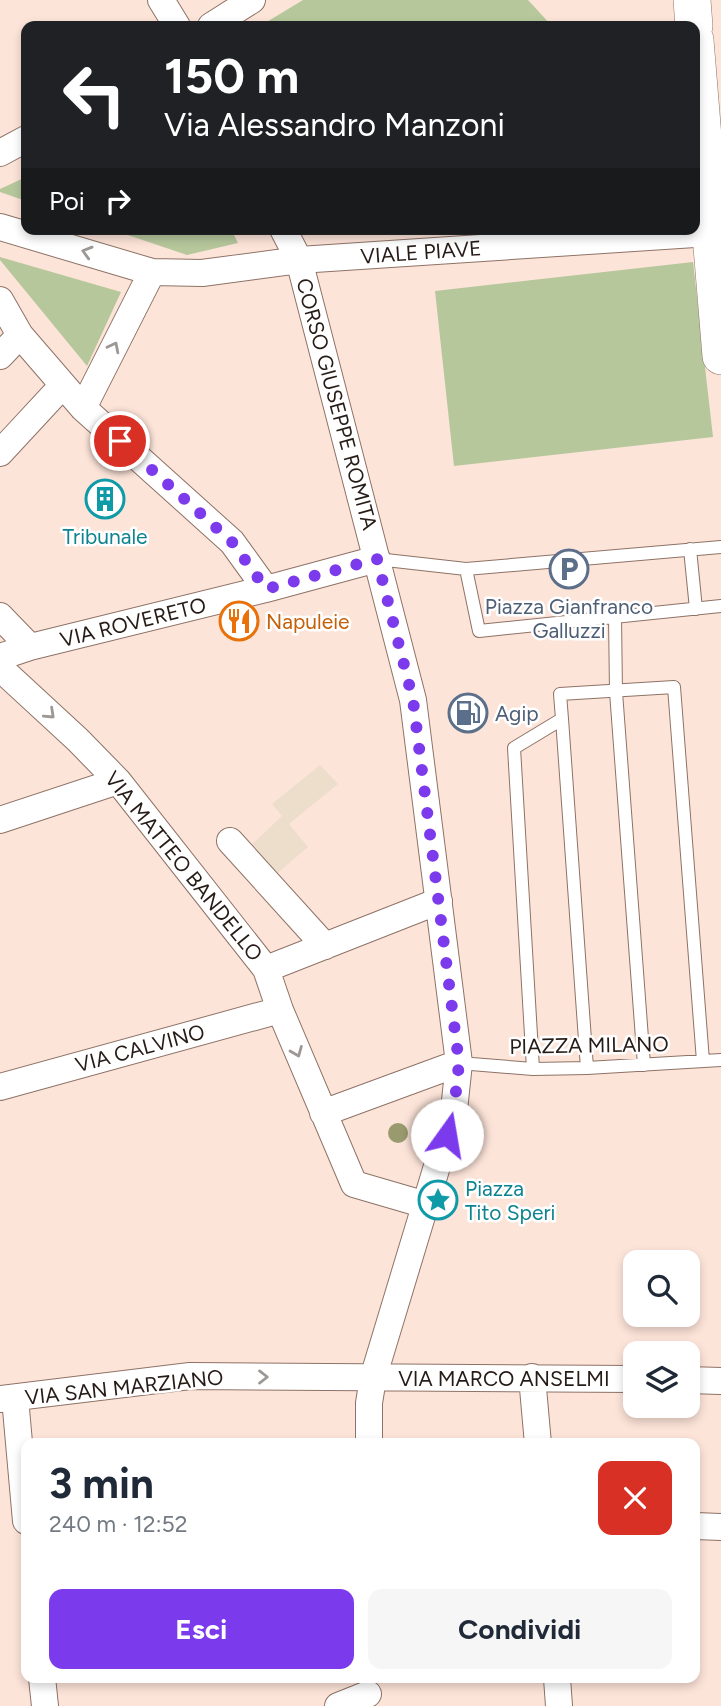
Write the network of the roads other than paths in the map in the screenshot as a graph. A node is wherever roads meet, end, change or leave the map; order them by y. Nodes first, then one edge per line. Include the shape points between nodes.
1 (161, 0) edge
2 (253, 0) edge
3 (692, 0) edge
4 (174, 21) edge
5 (220, 21) edge
6 (694, 21) edge
7 (700, 84) edge
8 (721, 86) edge
9 (21, 142) edge
10 (0, 153) edge
11 (716, 224) edge
12 (0, 227) edge
13 (21, 233) edge
14 (27, 235) edge
15 (286, 235) edge
16 (589, 235) edge
17 (299, 260) junction
18 (152, 272) junction
19 (0, 300) edge
20 (20, 335) junction
21 (0, 356) edge
22 (721, 356) edge
23 (63, 385) junction
24 (83, 408) junction
25 (0, 453) edge
26 (721, 547) edge
27 (690, 549) junction
28 (377, 559) junction
29 (466, 569) junction
30 (266, 589) junction
31 (721, 606) edge
32 (696, 608) junction
33 (0, 617) edge
34 (615, 617) junction
35 (30, 647) junction
36 (0, 657) edge
37 (0, 668) edge
38 (616, 692) junction
39 (562, 719) junction
40 (118, 780) junction
41 (0, 820) edge
42 (230, 841) dead end
43 (439, 901) junction
44 (325, 946) junction
45 (266, 968) junction
46 (280, 1010) junction
47 (721, 1060) edge
48 (703, 1061) junction
49 (459, 1063) junction
50 (644, 1065) junction
51 (587, 1068) junction
52 (533, 1069) junction
53 (0, 1087) edge
54 (323, 1113) junction
55 (426, 1205) junction
56 (532, 1377) junction
57 (373, 1378) junction
58 (623, 1379) edge
59 (700, 1380) edge
60 (721, 1381) edge
61 (8, 1398) edge
62 (369, 1438) edge
63 (537, 1438) edge
64 (21, 1487) edge
65 (700, 1526) edge
66 (721, 1527) edge
67 (43, 1683) edge
68 (557, 1683) edge
69 (368, 1693) edge
70 (45, 1706) edge
71 (338, 1706) edge
72 (559, 1706) edge

1 - 4 street
2 - 5 street
3 - 6 street
7 - 11 street
8 - 11 street via 709,88
9 - 10 street
11 - 22 street
13 -> 12 street, VIALE PIAVE
18 -> 14 street, VIALE PIAVE
15 - 17 street, CORSO GIUSEPPE ROMITA
16 - 17 street, VIALE PIAVE
17 - 18 street, VIALE PIAVE via 202,273
17 - 28 street, CORSO GIUSEPPE ROMITA
24 -> 18 street
19 - 20 street
20 - 21 street
20 - 23 street
23 - 24 street
23 - 25 street
24 - 30 street via 232,542
26 - 27 lane
27 - 29 lane
27 - 32 lane
28 - 29 lane
28 - 30 street, VIA ROVERETO
28 - 43 street, CORSO GIUSEPPE ROMITA via 413,700
29 - 34 lane via 479,631
30 - 35 street, VIA ROVERETO
31 - 32 lane
32 - 34 lane
33 - 35 street
34 - 38 lane
35 - 36 street, VIA ROVERETO
37 -> 40 street, VIA MATTEO BANDELLO
38 - 39 lane via 560,694
38 - 48 lane via 674,687
38 - 50 lane
39 - 51 lane
39 - 52 lane via 514,748
40 - 41 street
40 - 45 street, VIA MATTEO BANDELLO
42 - 44 street
43 - 44 street
43 - 49 street, CORSO GIUSEPPE ROMITA
44 - 45 street
45 - 46 street, VIA MATTEO BANDELLO
46 - 53 street, VIA CALVINO
46 -> 54 street, VIA MATTEO BANDELLO
47 - 48 lane, PIAZZA MILANO
48 - 50 lane, PIAZZA MILANO
49 - 52 lane, PIAZZA MILANO
49 - 54 street
49 - 55 street, CORSO GIUSEPPE ROMITA via 454,1110
50 - 51 lane, PIAZZA MILANO
51 - 52 lane, PIAZZA MILANO
54 - 55 street, VIA MATTEO BANDELLO via 354,1184
55 - 57 street, CORSO GIUSEPPE ROMITA
56 - 57 street, VIA MARCO ANSELMI
56 - 58 street, VIA MARCO ANSELMI
56 - 63 street
61 -> 57 street, VIA SAN MARZIANO via 190,1376
57 - 62 street, CORSO GIUSEPPE ROMITA
59 - 60 street
61 - 64 street
65 - 66 street
67 - 70 street
68 - 72 street
69 - 71 street

